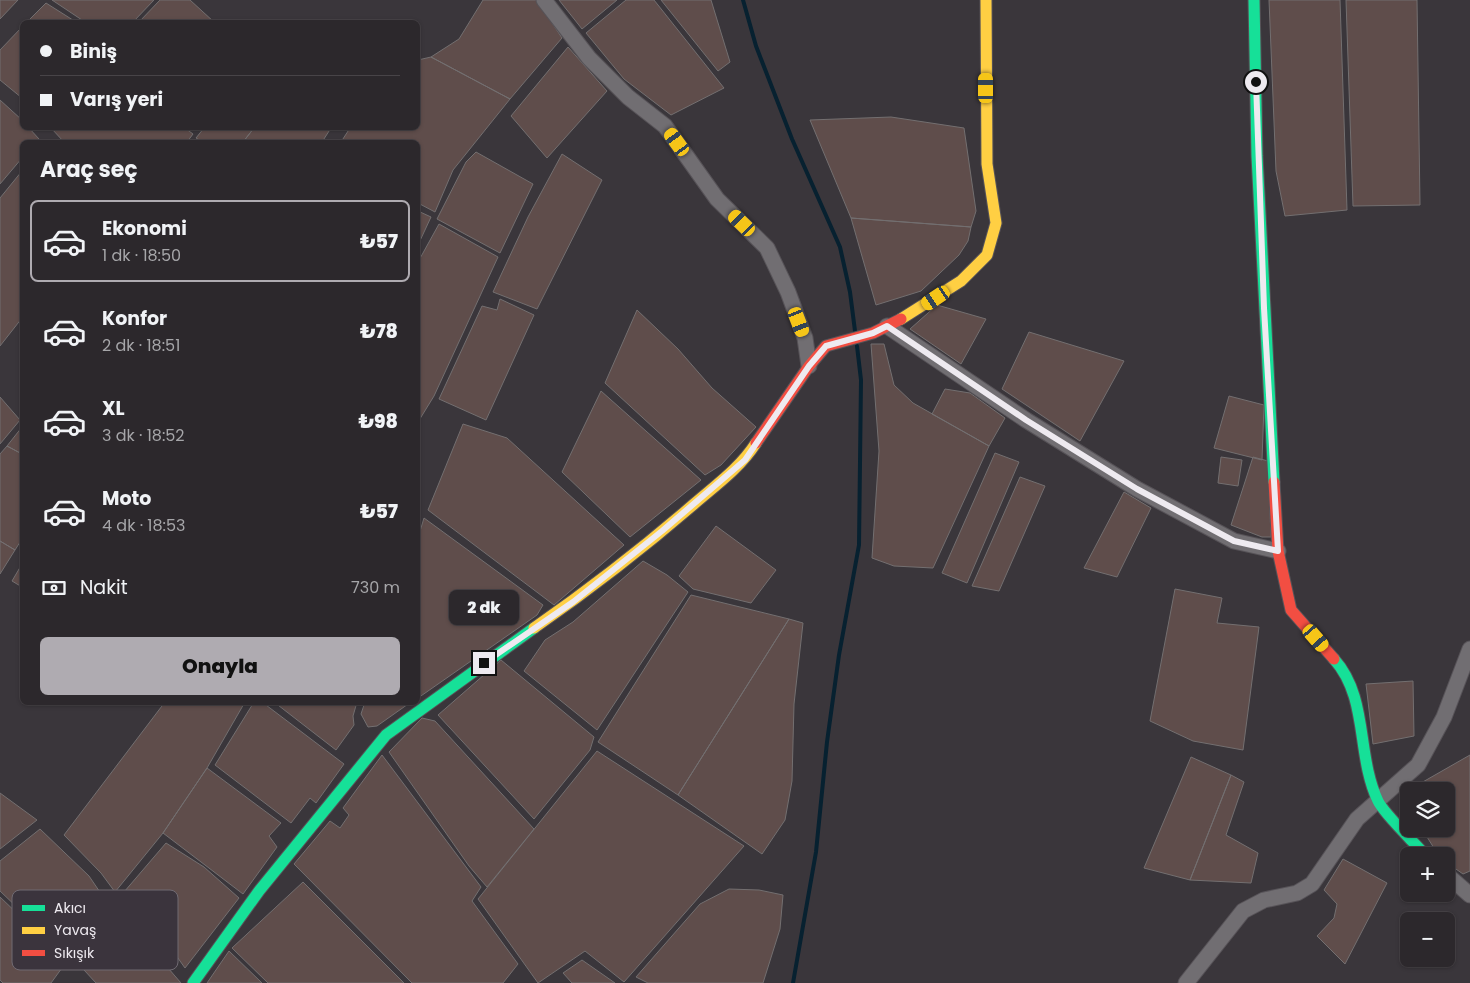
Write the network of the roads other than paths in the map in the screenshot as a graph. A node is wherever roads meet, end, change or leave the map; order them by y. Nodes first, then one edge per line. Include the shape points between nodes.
1 (544, 0) edge
2 (986, 0) edge
3 (1254, 0) edge
4 (887, 326) junction
5 (809, 366) junction
6 (1278, 551) junction
7 (1470, 649) edge
8 (1378, 802) junction
9 (1418, 847) edge
10 (1455, 882) edge
11 (1470, 895) edge
12 (193, 983) edge
13 (1186, 983) edge

1 - 5 street via 590,58 628,97 665,126 717,199 767,248 805,338
2 - 4 street via 987,164 996,223 987,255 961,282
3 - 6 street via 1258,165
4 - 5 street via 826,346
4 - 6 street via 1137,489 1234,541
5 - 12 street via 745,460 573,602 386,735 259,890
6 - 8 street via 1291,610 1344,670 1355,693 1367,767
7 - 8 street via 1444,717 1418,765
8 - 9 street
8 - 13 street via 1357,819 1312,884 1297,893 1264,900 1242,911
10 - 11 street

